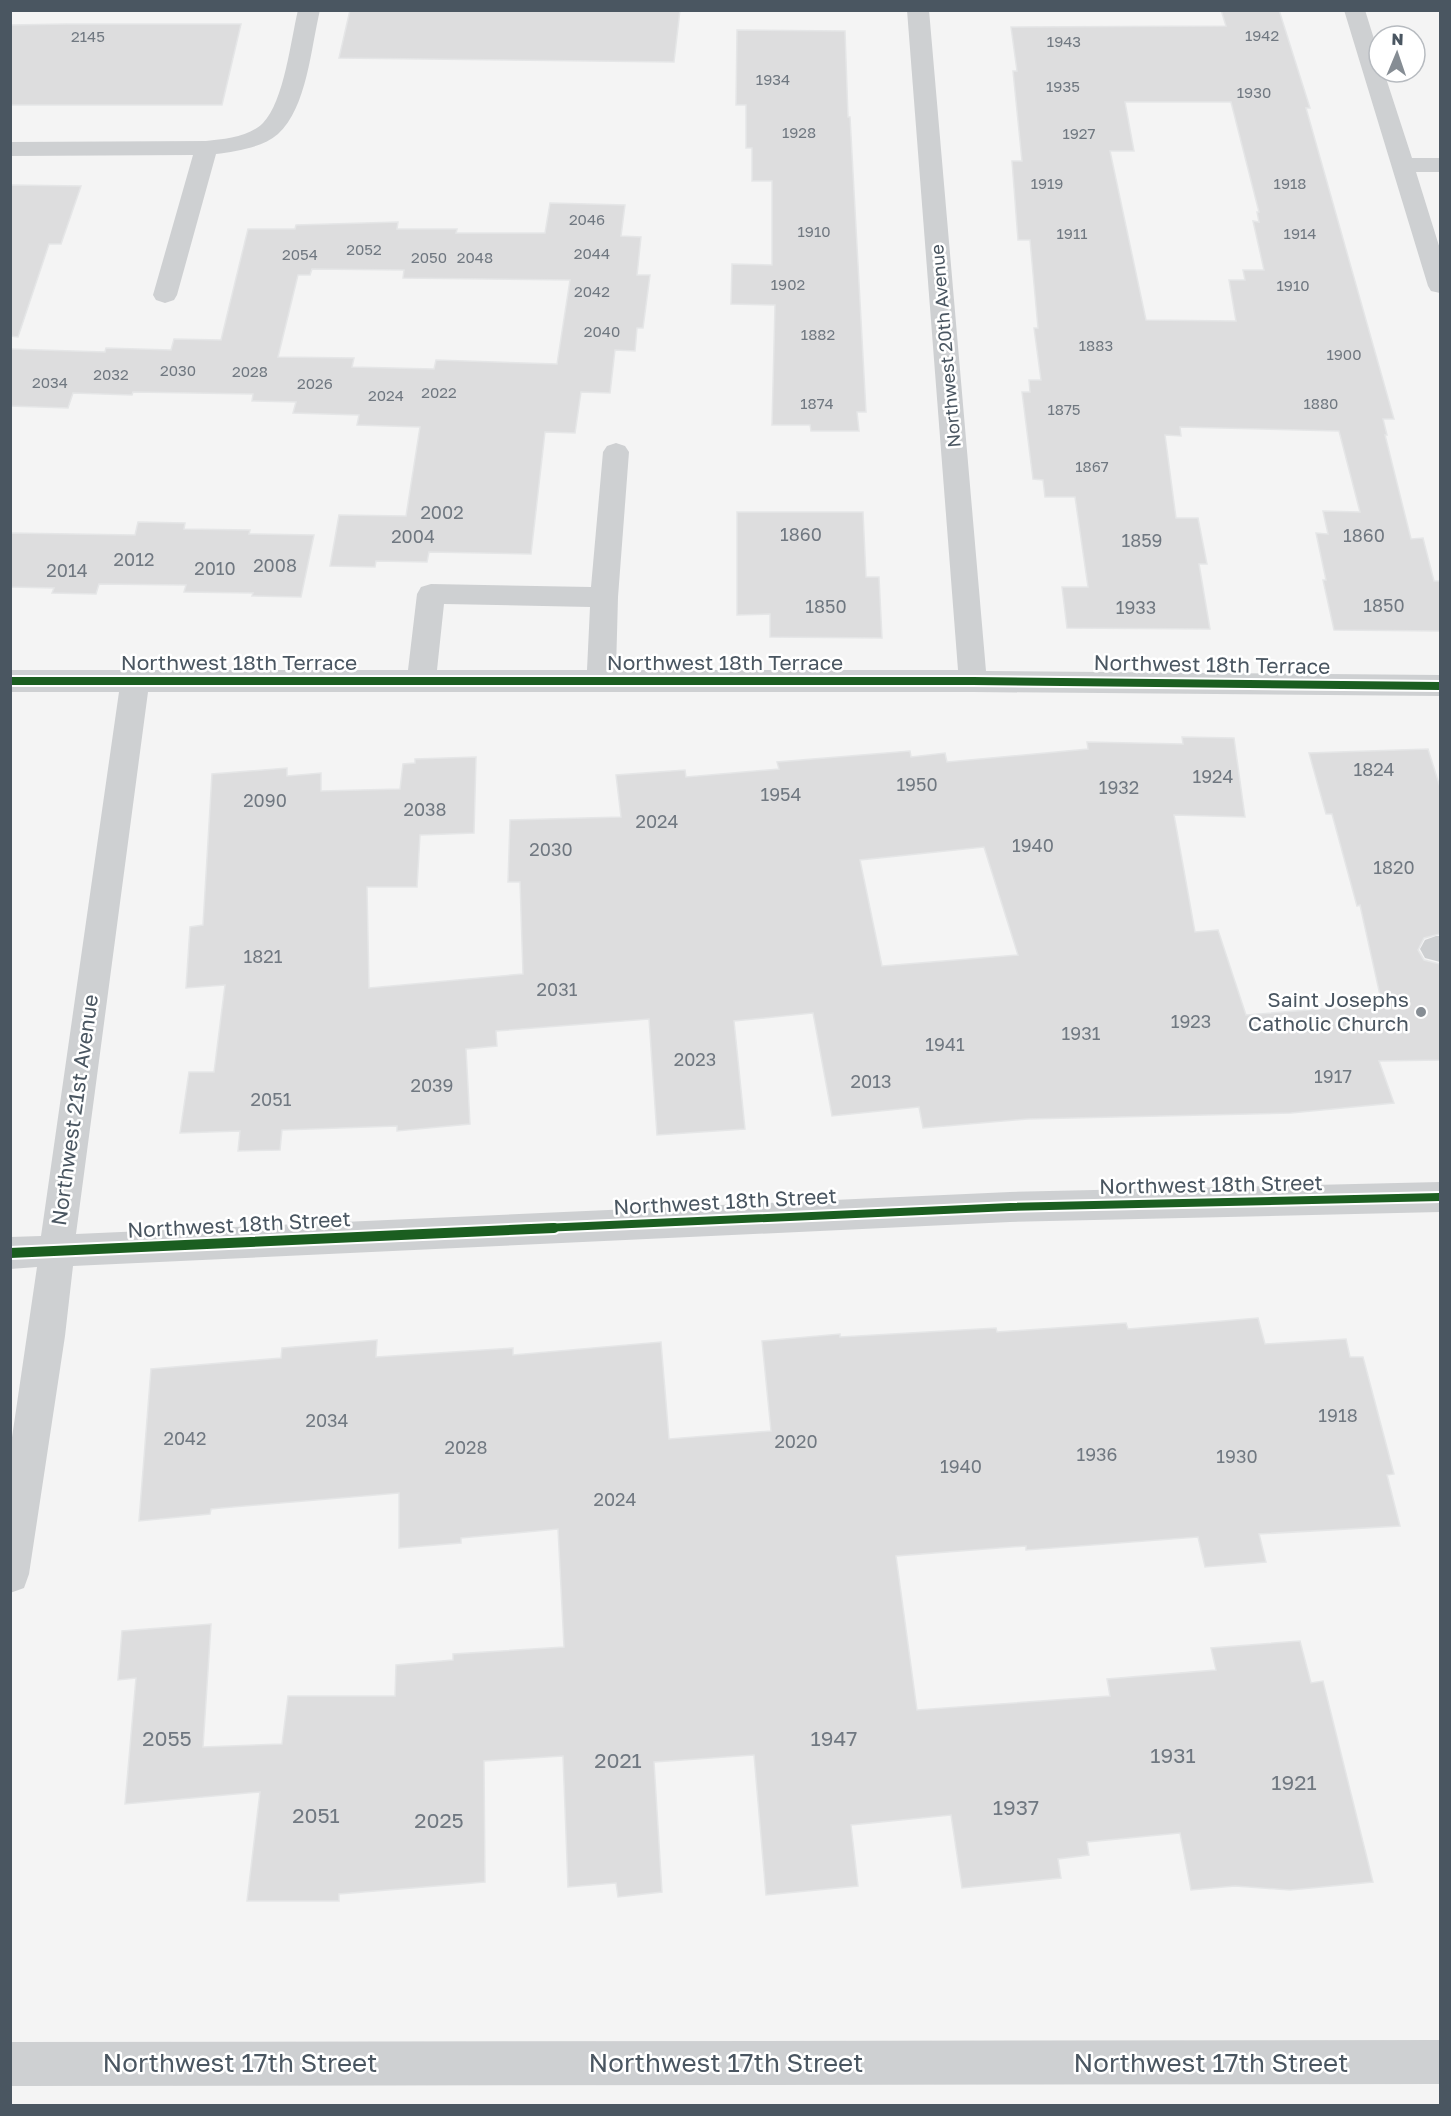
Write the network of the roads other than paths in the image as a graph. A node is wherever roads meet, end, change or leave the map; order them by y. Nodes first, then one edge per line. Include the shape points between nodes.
1 (309, 10) edge
2 (918, 10) edge
3 (1354, 10) edge
4 (206, 148) junction
5 (10, 149) edge
6 (1404, 165) junction
7 (1440, 165) edge
8 (1440, 286) edge
9 (165, 295) dead end
10 (616, 452) dead end
11 (604, 597) junction
12 (10, 681) edge
13 (421, 681) junction
14 (601, 681) junction
15 (973, 681) junction
16 (135, 682) junction
17 (1440, 686) edge
18 (1440, 1197) edge
19 (56, 1251) junction
20 (10, 1253) edge
21 (10, 1574) edge
22 (1440, 2062) edge
23 (10, 2064) edge

1 - 4 street via 288,98 271,128 232,145
2 - 15 street, Northwest 20th Avenue
3 - 6 street
4 - 5 street
4 - 9 street
6 - 7 street
6 - 8 street
10 - 11 street
11 - 13 street via 431,594
11 - 14 street
12 - 16 street, Northwest 18th Terrace
13 - 14 street, Northwest 18th Terrace
13 - 16 street, Northwest 18th Terrace
14 - 15 street, Northwest 18th Terrace
15 - 17 street, Northwest 18th Terrace
16 - 19 street, Northwest 21st Avenue
18 - 19 street, Northwest 18th Street via 998,1208
19 - 20 street, Northwest 18th Street
19 - 21 street, Northwest 21st Avenue via 47,1336
22 - 23 street, Northwest 17th Street

